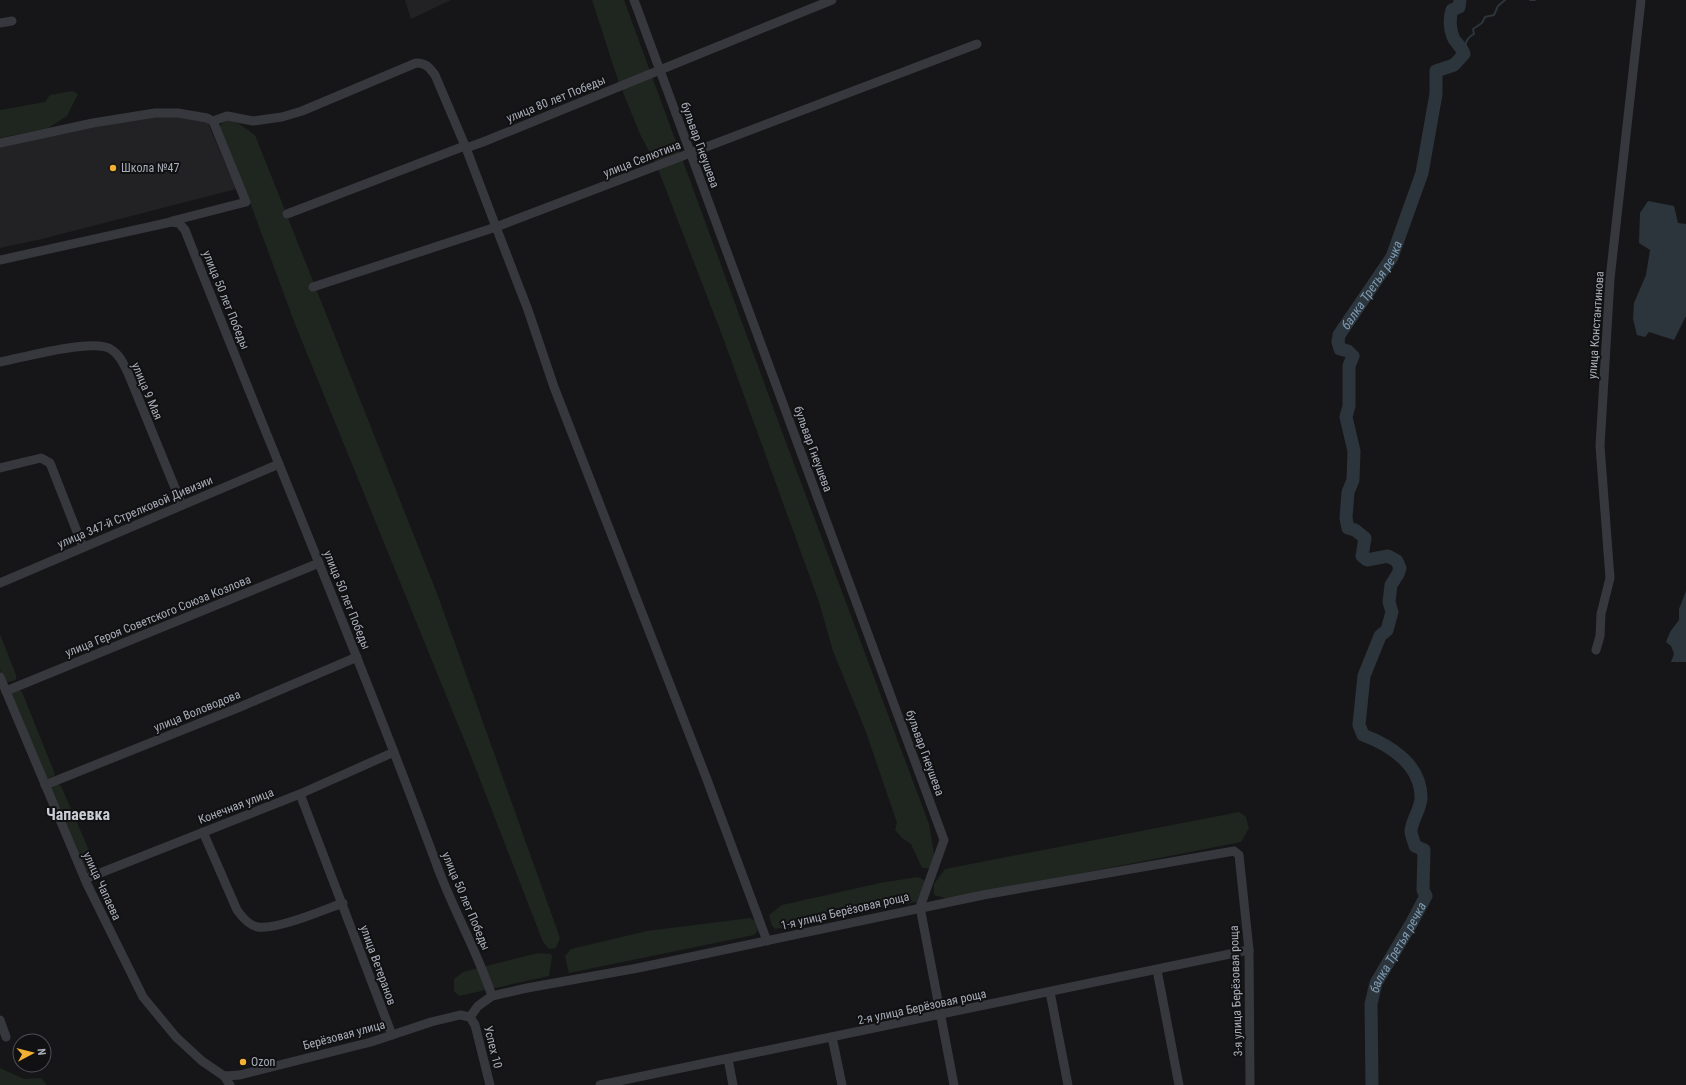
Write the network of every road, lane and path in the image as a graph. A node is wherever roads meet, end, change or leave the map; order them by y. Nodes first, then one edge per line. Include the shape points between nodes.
1 (634, 0) edge
2 (832, 0) edge
3 (1641, 0) edge
4 (12, 21) dead end
5 (0, 23) edge
6 (977, 44) dead end
7 (660, 70) junction
8 (213, 121) junction
9 (0, 143) edge
10 (466, 148) junction
11 (690, 153) junction
12 (287, 214) dead end
13 (171, 222) junction
14 (496, 227) junction
15 (0, 260) edge
16 (314, 287) dead end
17 (0, 362) edge
18 (279, 464) junction
19 (0, 468) edge
20 (182, 505) junction
21 (83, 547) junction
22 (319, 563) junction
23 (0, 583) edge
24 (1596, 650) dead end
25 (357, 657) junction
26 (0, 677) edge
27 (6, 691) junction
28 (394, 752) junction
29 (45, 785) junction
30 (300, 794) junction
31 (203, 832) junction
32 (1234, 851) joint
33 (84, 879) junction
34 (343, 903) junction
35 (920, 907) junction
36 (768, 941) junction
37 (1249, 950) junction
38 (1157, 970) junction
39 (1050, 992) junction
40 (492, 996) junction
41 (942, 1015) junction
42 (470, 1017) junction
43 (0, 1020) edge
44 (392, 1035) junction
45 (6, 1037) dead end
46 (832, 1037) junction
47 (728, 1060) junction
48 (224, 1076) junction
49 (622, 1083) edge
50 (230, 1085) edge
51 (490, 1085) edge
52 (600, 1085) edge
53 (733, 1085) edge
54 (842, 1085) edge
55 (954, 1085) edge
56 (1068, 1085) edge
57 (1179, 1085) edge
58 (1250, 1085) edge

1 - 7 street, бульвар Гнеушева
2 - 7 street, улица 80 лет Победы
3 - 24 street, улица Константинова via 1610,279 1600,446 1610,578
4 - 5 street
6 - 11 street, улица Селютина
7 - 10 street, улица 80 лет Победы
7 - 11 street, бульвар Гнеушева
8 - 9 street via 207,118 156,112
8 - 10 street via 227,116 253,121 282,117 416,63 423,63 435,74
8 - 13 street via 246,202
10 - 12 street, улица 80 лет Победы via 462,147
10 - 14 street
11 - 14 street, улица Селютина
11 - 35 street, бульвар Гнеушева via 944,840
13 - 15 street
13 - 18 street, улица 50 лет Победы via 179,223 185,230
14 - 16 street, улица Селютина
14 - 36 street via 554,387
17 - 20 street, улица 9 Мая via 93,345 113,350 128,373
18 - 20 street, улица 347-й Стрелковой Дивизии
18 - 22 street, улица 50 лет Победы
19 - 21 street via 41,458 50,463
20 - 21 street, улица 347-й Стрелковой Дивизии
21 - 23 street, улица 347-й Стрелковой Дивизии
22 - 25 street, улица 50 лет Победы
22 - 27 street, улица Героя Советского Союза Козлова
25 - 28 street, улица 50 лет Победы
25 - 29 street, улица Воловодова
26 - 27 street, улица Чапаева
27 - 29 street, улица Чапаева
28 - 30 street, Конечная улица
28 - 40 street, улица 50 лет Победы via 437,867
29 - 33 street, улица Чапаева
30 - 31 street, Конечная улица
30 - 34 street, улица Ветеранов
31 - 33 street, Конечная улица
31 - 34 street via 237,910 244,920 257,927 271,927
32 - 35 street, 1-я улица Берёзовая роща
32 - 37 street, 3-я улица Берёзовая роща via 1239,855
33 - 48 street, улица Чапаева via 143,997 176,1037 202,1061
34 - 44 street, улица Ветеранов
35 - 36 street, 1-я улица Берёзовая роща
35 - 41 street
36 - 40 street, 1-я улица Берёзовая роща
37 - 38 street, 2-я улица Берёзовая роща
37 - 58 street, 3-я улица Берёзовая роща
38 - 39 street, 2-я улица Берёзовая роща
38 - 57 street
39 - 41 street, 2-я улица Берёзовая роща
39 - 56 street
40 - 42 street, 1-я улица Берёзовая роща via 478,1006
41 - 46 street, 2-я улица Берёзовая роща
41 - 55 street
42 - 44 street, Берёзовая улица via 460,1015
42 - 51 street, Успех 10 via 476,1025
43 - 45 street
44 - 48 street, Берёзовая улица via 240,1076
46 - 47 street, 2-я улица Берёзовая роща
46 - 54 street
47 - 49 street, 2-я улица Берёзовая роща
47 - 53 street
48 - 50 street
49 - 52 street, 2-я улица Берёзовая роща

